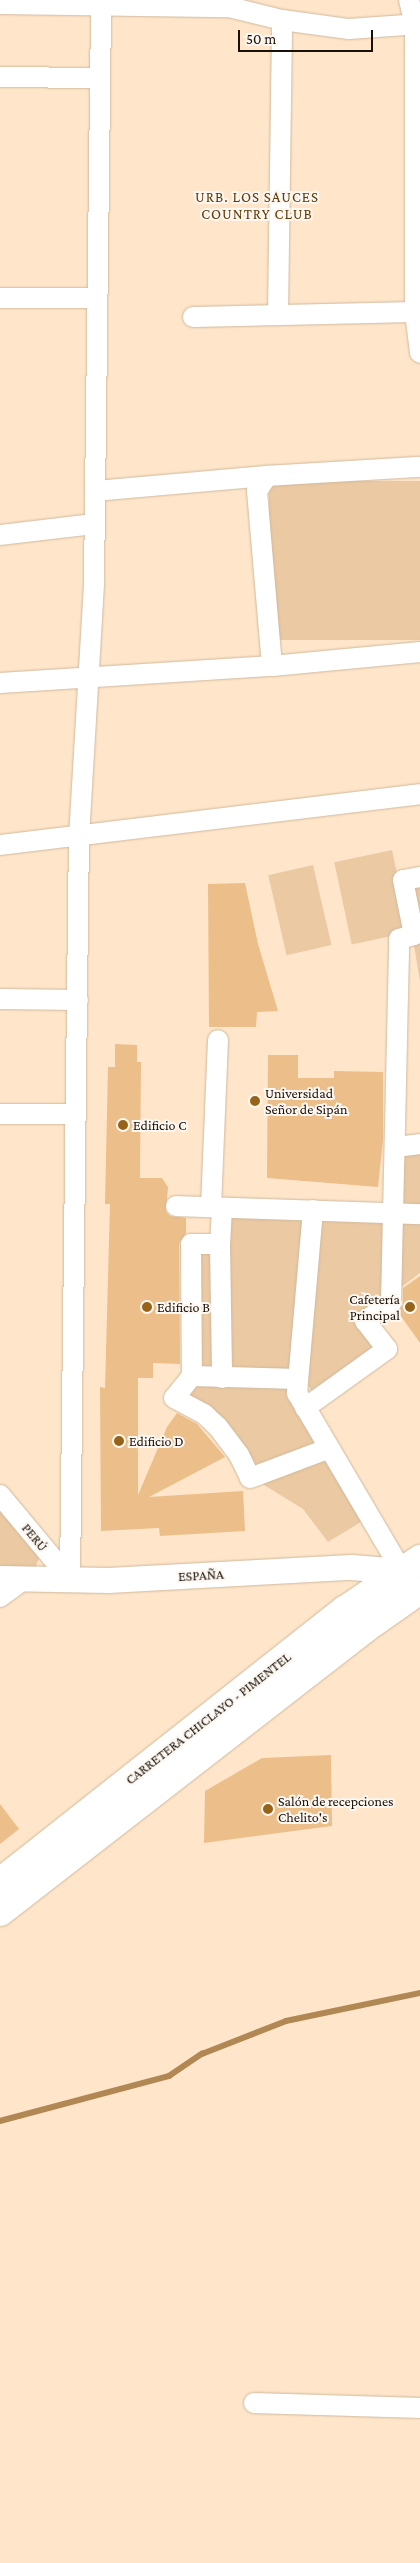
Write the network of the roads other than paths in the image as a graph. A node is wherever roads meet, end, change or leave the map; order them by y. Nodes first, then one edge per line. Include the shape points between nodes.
1 (409, 0) edge
2 (0, 4) edge
3 (100, 5) junction
4 (282, 20) junction
5 (418, 24) edge
6 (0, 77) edge
7 (100, 78) junction
8 (0, 298) edge
9 (97, 298) junction
10 (415, 312) junction
11 (278, 315) junction
12 (193, 317) dead end
13 (420, 353) edge
14 (420, 467) edge
15 (266, 476) junction
16 (95, 490) junction
17 (94, 524) junction
18 (0, 535) edge
19 (420, 652) edge
20 (272, 666) junction
21 (89, 677) junction
22 (0, 683) edge
23 (420, 794) edge
24 (78, 837) junction
25 (0, 845) edge
26 (420, 878) edge
27 (0, 1000) edge
28 (78, 1000) junction
29 (218, 1040) dead end
30 (0, 1114) edge
31 (75, 1114) junction
32 (420, 1144) edge
33 (396, 1147) junction
34 (176, 1206) dead end
35 (217, 1208) junction
36 (313, 1210) junction
37 (396, 1213) junction
38 (420, 1214) edge
39 (220, 1244) junction
40 (222, 1319) junction
41 (193, 1320) junction
42 (192, 1376) junction
43 (222, 1378) junction
44 (298, 1379) junction
45 (305, 1408) junction
46 (327, 1449) junction
47 (0, 1495) edge
48 (414, 1573) edge
49 (0, 1578) edge
50 (25, 1579) junction
51 (70, 1579) junction
52 (0, 1597) edge
53 (4, 1878) edge
54 (0, 1912) edge
55 (254, 2403) dead end
56 (420, 2408) edge

1 - 5 street
2 - 3 street
3 - 4 street via 229,7
3 - 7 street
4 - 5 street via 349,29
4 - 11 street
5 - 10 street
6 - 7 street
7 - 9 street
8 - 9 street
9 - 16 street
10 - 11 street
10 - 13 street
11 - 12 street
14 - 15 street
15 - 16 street via 187,485
15 - 20 street via 257,490
16 - 17 street
17 - 18 street
17 - 21 street
19 - 20 street
20 - 21 street
21 - 22 street
21 - 24 street
23 - 24 street
24 - 25 street
24 - 28 street
26 - 33 street via 403,880 414,935 399,939
27 - 28 street
28 - 31 street
29 - 35 street
30 - 31 street
31 - 51 street
32 - 33 street
33 - 37 street
34 - 35 street
35 - 36 street
35 - 39 street
36 - 37 street
36 - 44 street
37 - 38 street
37 - 45 street via 391,1302 366,1321 387,1349
39 - 40 street
39 - 41 street via 191,1244
40 - 41 street
40 - 43 street
41 - 42 street
42 - 43 street
42 - 46 street via 174,1398 204,1414 218,1427 250,1478
43 - 44 street
44 - 45 street via 297,1394
45 - 46 street
46 - 48 street
47 - 51 street, PERÚ
48 - 51 street, ESPAÑA via 352,1567
48 - 53 main road, CARRETERA CHICLAYO - PIMENTEL via 346,1610
48 - 54 main road, CARRETERA CHICLAYO - PIMENTEL via 355,1636
49 - 50 street, ESPAÑA
50 - 51 street, ESPAÑA
50 - 52 street
55 - 56 street

